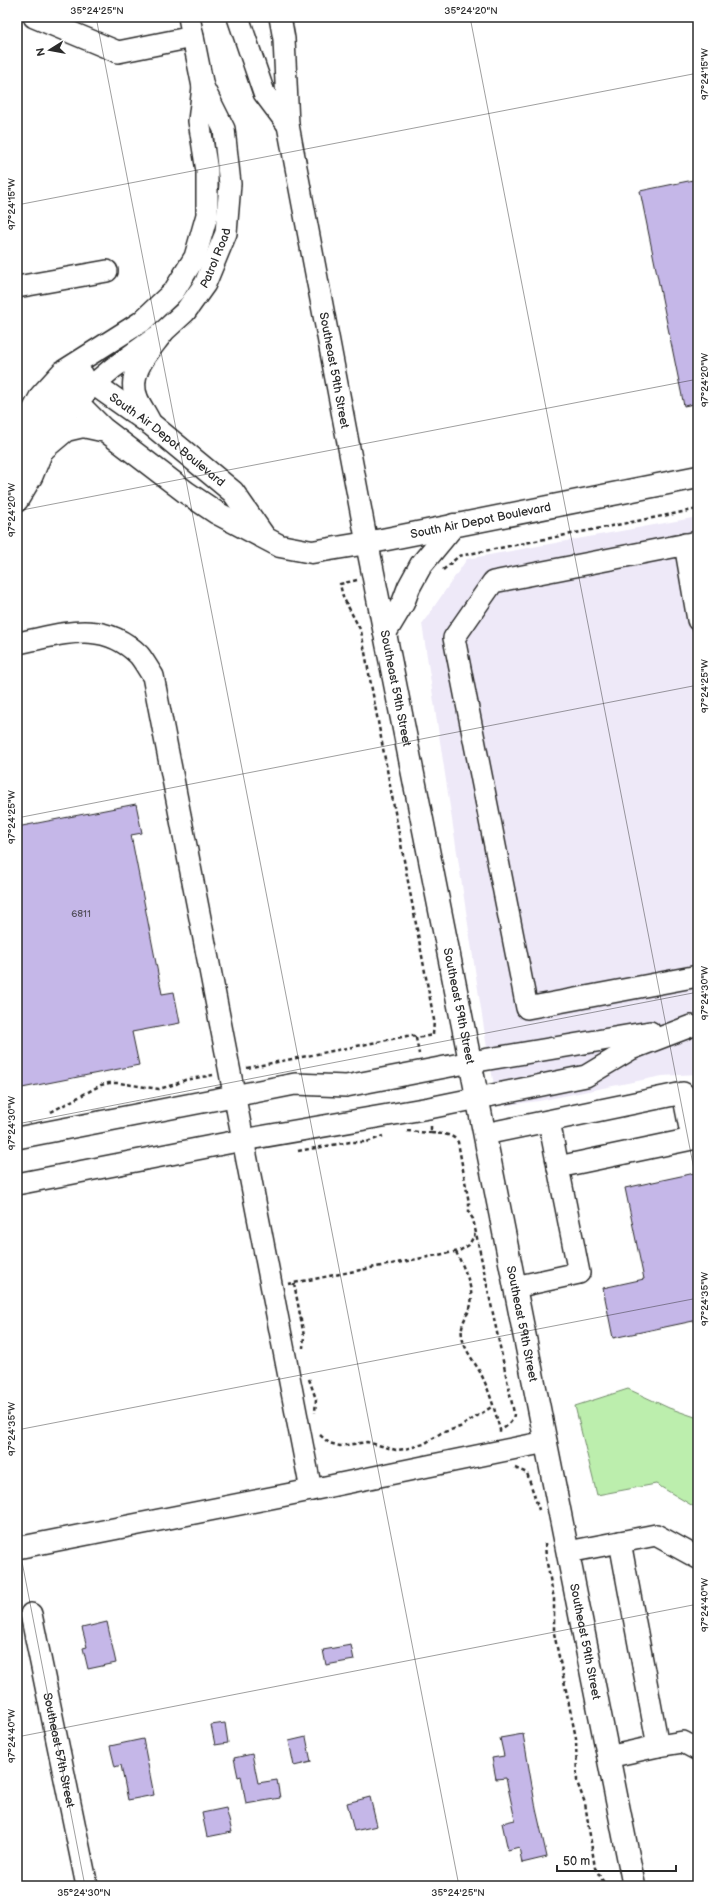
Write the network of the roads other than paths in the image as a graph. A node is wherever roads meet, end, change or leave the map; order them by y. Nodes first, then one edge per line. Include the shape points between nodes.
1 (34, 17) edge
2 (189, 17) edge
3 (238, 17) edge
4 (280, 17) edge
5 (193, 38) junction
6 (203, 87) junction
7 (288, 125) junction
8 (107, 271) dead end
9 (17, 287) edge
10 (136, 324) junction
11 (162, 334) junction
12 (81, 389) junction
13 (152, 425) junction
14 (106, 432) junction
15 (17, 450) edge
16 (41, 450) junction
17 (17, 466) edge
18 (698, 477) edge
19 (17, 501) edge
20 (454, 525) junction
21 (265, 538) junction
22 (367, 543) junction
23 (692, 543) edge
24 (698, 620) edge
25 (385, 633) junction
26 (17, 643) edge
27 (698, 976) edge
28 (695, 1025) edge
29 (471, 1062) junction
30 (234, 1096) junction
31 (478, 1098) junction
32 (549, 1120) junction
33 (485, 1134) junction
34 (17, 1138) edge
35 (243, 1140) junction
36 (558, 1167) junction
37 (17, 1184) edge
38 (515, 1287) junction
39 (546, 1442) junction
40 (311, 1490) junction
41 (620, 1542) junction
42 (17, 1548) edge
43 (568, 1552) junction
44 (698, 1558) edge
45 (32, 1614) dead end
46 (658, 1746) junction
47 (698, 1750) edge
48 (608, 1757) junction
49 (87, 1886) edge
50 (634, 1886) edge

1 - 5 street via 118,52
2 - 5 street, Patrol Road
3 - 7 street, Southeast 59th Street via 264,93
4 - 7 street, Southeast 59th Street via 284,38
5 - 6 street, Patrol Road
6 - 10 street, Patrol Road via 199,121 207,172 207,215 195,257 174,291
6 - 11 street, Patrol Road via 224,129 230,184 226,233 205,284 185,312
7 - 22 street, Southeast 59th Street
8 - 9 street
10 - 12 street
10 - 15 street via 62,372 41,395 23,429
11 - 12 street, Patrol Road
11 - 13 main road via 138,364 134,380 136,398
12 - 13 main road, South Air Depot Boulevard
12 - 14 street
12 - 16 street via 52,427
12 - 17 street via 54,402
13 - 21 main road, South Air Depot Boulevard via 233,492
14 - 16 main road via 83,426 66,430
14 - 21 main road, South Air Depot Boulevard via 199,501
16 - 19 street via 32,476
18 - 20 main road, South Air Depot Boulevard
20 - 22 main road, South Air Depot Boulevard
20 - 25 main road via 421,565 403,604
21 - 22 main road, South Air Depot Boulevard via 280,546 312,552
22 - 25 main road, Southeast 59th Street
23 - 24 street
23 - 27 street via 493,582 454,638 527,1008
25 - 29 main road, Southeast 59th Street
26 - 30 street via 80,631 94,631 115,638 139,655 153,676
28 - 29 street
28 - 31 street via 631,1049 586,1076
29 - 30 street via 346,1086 295,1084
29 - 31 main road, Southeast 59th Street
30 - 34 street
30 - 35 street
31 - 33 main road, Southeast 59th Street
31 - 35 street
32 - 33 street
32 - 36 street
32 - 36 street via 683,1093 692,1139
33 - 38 main road, Southeast 59th Street
35 - 37 street
35 - 40 street
36 - 38 street via 579,1273
38 - 39 main road, Southeast 59th Street
39 - 40 street
39 - 43 main road, Southeast 59th Street
40 - 42 street
41 - 43 street
41 - 44 street via 656,1535
41 - 46 street
43 - 48 main road, Southeast 59th Street
45 - 49 street, Southeast 57th Street
46 - 47 street via 683,1742
46 - 48 street
48 - 50 main road, Southeast 59th Street

